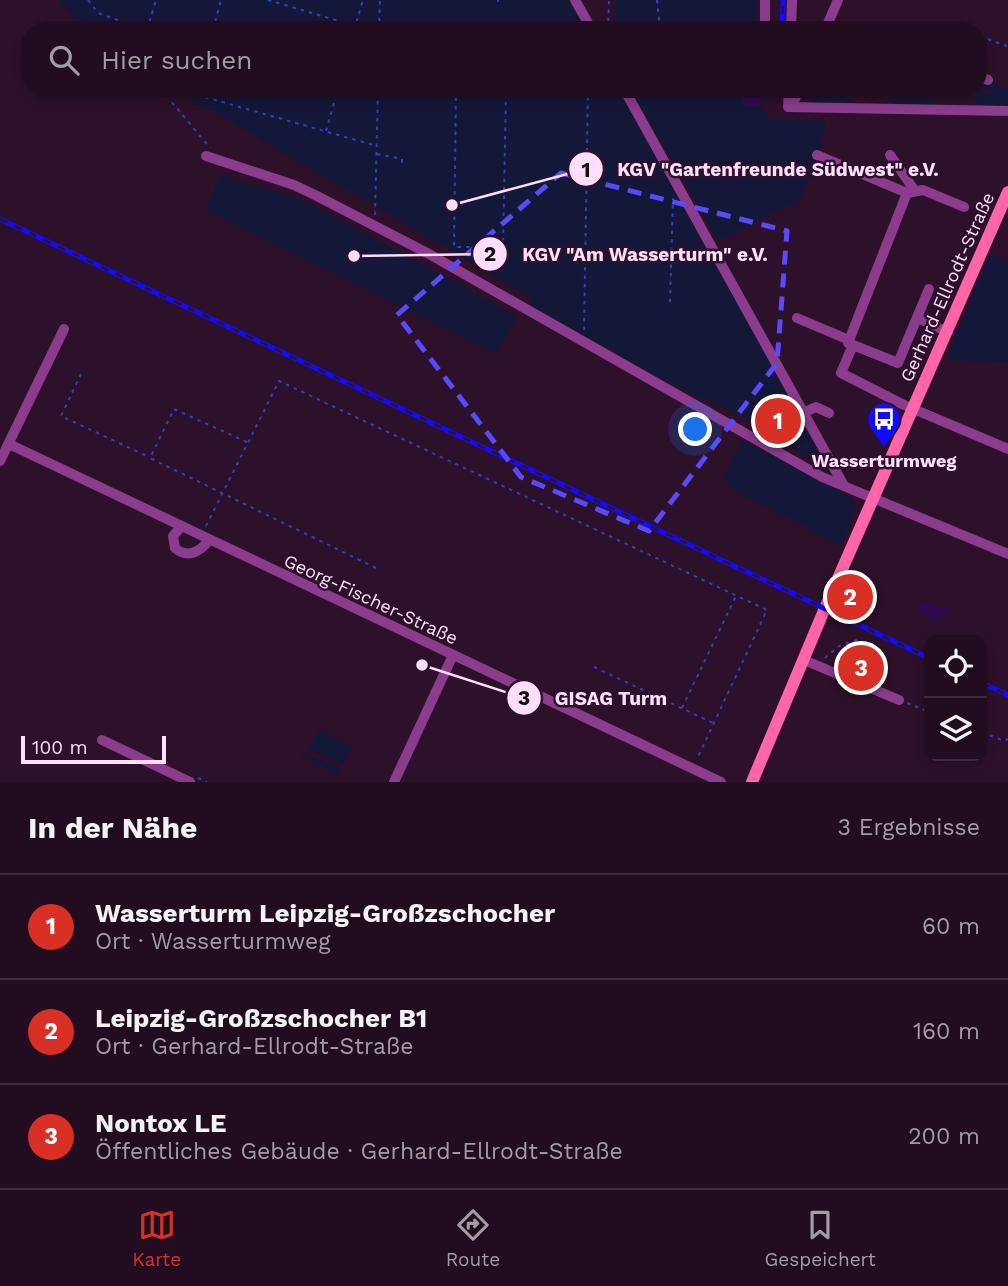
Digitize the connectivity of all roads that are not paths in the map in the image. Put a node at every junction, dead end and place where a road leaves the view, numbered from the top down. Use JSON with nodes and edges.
{"nodes":[{"id":1,"x":575,"y":0,"type":"edge"},
{"id":2,"x":765,"y":0,"type":"edge"},
{"id":3,"x":792,"y":0,"type":"edge"},
{"id":4,"x":838,"y":0,"type":"edge"},
{"id":5,"x":587,"y":21,"type":"edge"},
{"id":6,"x":765,"y":21,"type":"edge"},
{"id":7,"x":791,"y":21,"type":"edge"},
{"id":8,"x":829,"y":21,"type":"edge"},
{"id":9,"x":629,"y":98,"type":"edge"},
{"id":10,"x":788,"y":98,"type":"edge"},
{"id":11,"x":796,"y":98,"type":"edge"},
{"id":12,"x":792,"y":107,"type":"junction"},
{"id":13,"x":1008,"y":111,"type":"edge"},
{"id":14,"x":817,"y":155,"type":"dead end"},
{"id":15,"x":890,"y":155,"type":"dead end"},
{"id":16,"x":206,"y":156,"type":"dead end"},
{"id":17,"x":911,"y":192,"type":"junction"},
{"id":18,"x":1008,"y":192,"type":"edge"},
{"id":19,"x":964,"y":207,"type":"dead end"},
{"id":20,"x":929,"y":289,"type":"dead end"},
{"id":21,"x":797,"y":318,"type":"dead end"},
{"id":22,"x":917,"y":318,"type":"junction"},
{"id":23,"x":64,"y":329,"type":"dead end"},
{"id":24,"x":948,"y":332,"type":"junction"},
{"id":25,"x":851,"y":342,"type":"junction"},
{"id":26,"x":913,"y":409,"type":"junction"},
{"id":27,"x":805,"y":412,"type":"junction"},
{"id":28,"x":829,"y":413,"type":"dead end"},
{"id":29,"x":9,"y":444,"type":"junction"},
{"id":30,"x":1008,"y":449,"type":"edge"},
{"id":31,"x":0,"y":461,"type":"edge"},
{"id":32,"x":843,"y":484,"type":"junction"},
{"id":33,"x":875,"y":498,"type":"junction"},
{"id":34,"x":181,"y":527,"type":"junction"},
{"id":35,"x":205,"y":538,"type":"junction"},
{"id":36,"x":1008,"y":554,"type":"edge"},
{"id":37,"x":453,"y":656,"type":"junction"},
{"id":38,"x":810,"y":663,"type":"junction"},
{"id":39,"x":899,"y":700,"type":"road end"},
{"id":40,"x":103,"y":740,"type":"dead end"},
{"id":41,"x":190,"y":782,"type":"edge"},
{"id":42,"x":394,"y":782,"type":"edge"},
{"id":43,"x":721,"y":782,"type":"edge"},
{"id":44,"x":752,"y":782,"type":"edge"}],
"edges":[{"from":1,"to":5,"type":"street"},
{"from":2,"to":6,"type":"street"},
{"from":3,"to":7,"type":"street"},
{"from":4,"to":8,"type":"street"},
{"from":9,"to":27,"type":"street"},
{"from":10,"to":12,"type":"street"},
{"from":11,"to":12,"type":"street"},
{"from":12,"to":13,"type":"street"},
{"from":14,"to":17,"type":"street"},
{"from":15,"to":17,"type":"street"},
{"from":16,"to":32,"type":"street"},
{"from":17,"to":19,"type":"street"},
{"from":17,"to":25,"type":"street"},
{"from":18,"to":24,"type":"main road","name":"Gerhard-Ellrodt-Straße"},
{"from":20,"to":22,"type":"street"},
{"from":21,"to":25,"type":"street"},
{"from":22,"to":24,"type":"street"},
{"from":22,"to":25,"type":"street"},
{"from":23,"to":29,"type":"street"},
{"from":24,"to":26,"type":"main road","name":"Gerhard-Ellrodt-Straße"},
{"from":25,"to":26,"type":"street"},
{"from":26,"to":30,"type":"street"},
{"from":26,"to":33,"type":"main road","name":"Gerhard-Ellrodt-Straße"},
{"from":27,"to":28,"type":"street"},
{"from":27,"to":32,"type":"street"},
{"from":29,"to":31,"type":"street"},
{"from":29,"to":34,"type":"street","name":"Georg-Fischer-Straße"},
{"from":32,"to":33,"type":"street"},
{"from":33,"to":36,"type":"street"},
{"from":33,"to":38,"type":"main road","name":"Gerhard-Ellrodt-Straße"},
{"from":34,"to":35,"type":"street","name":"Georg-Fischer-Straße"},
{"from":34,"to":35,"type":"street"},
{"from":35,"to":37,"type":"street","name":"Georg-Fischer-Straße"},
{"from":37,"to":42,"type":"street"},
{"from":37,"to":43,"type":"street","name":"Georg-Fischer-Straße"},
{"from":38,"to":39,"type":"street"},
{"from":38,"to":44,"type":"main road","name":"Gerhard-Ellrodt-Straße"},
{"from":40,"to":41,"type":"street"}]}
